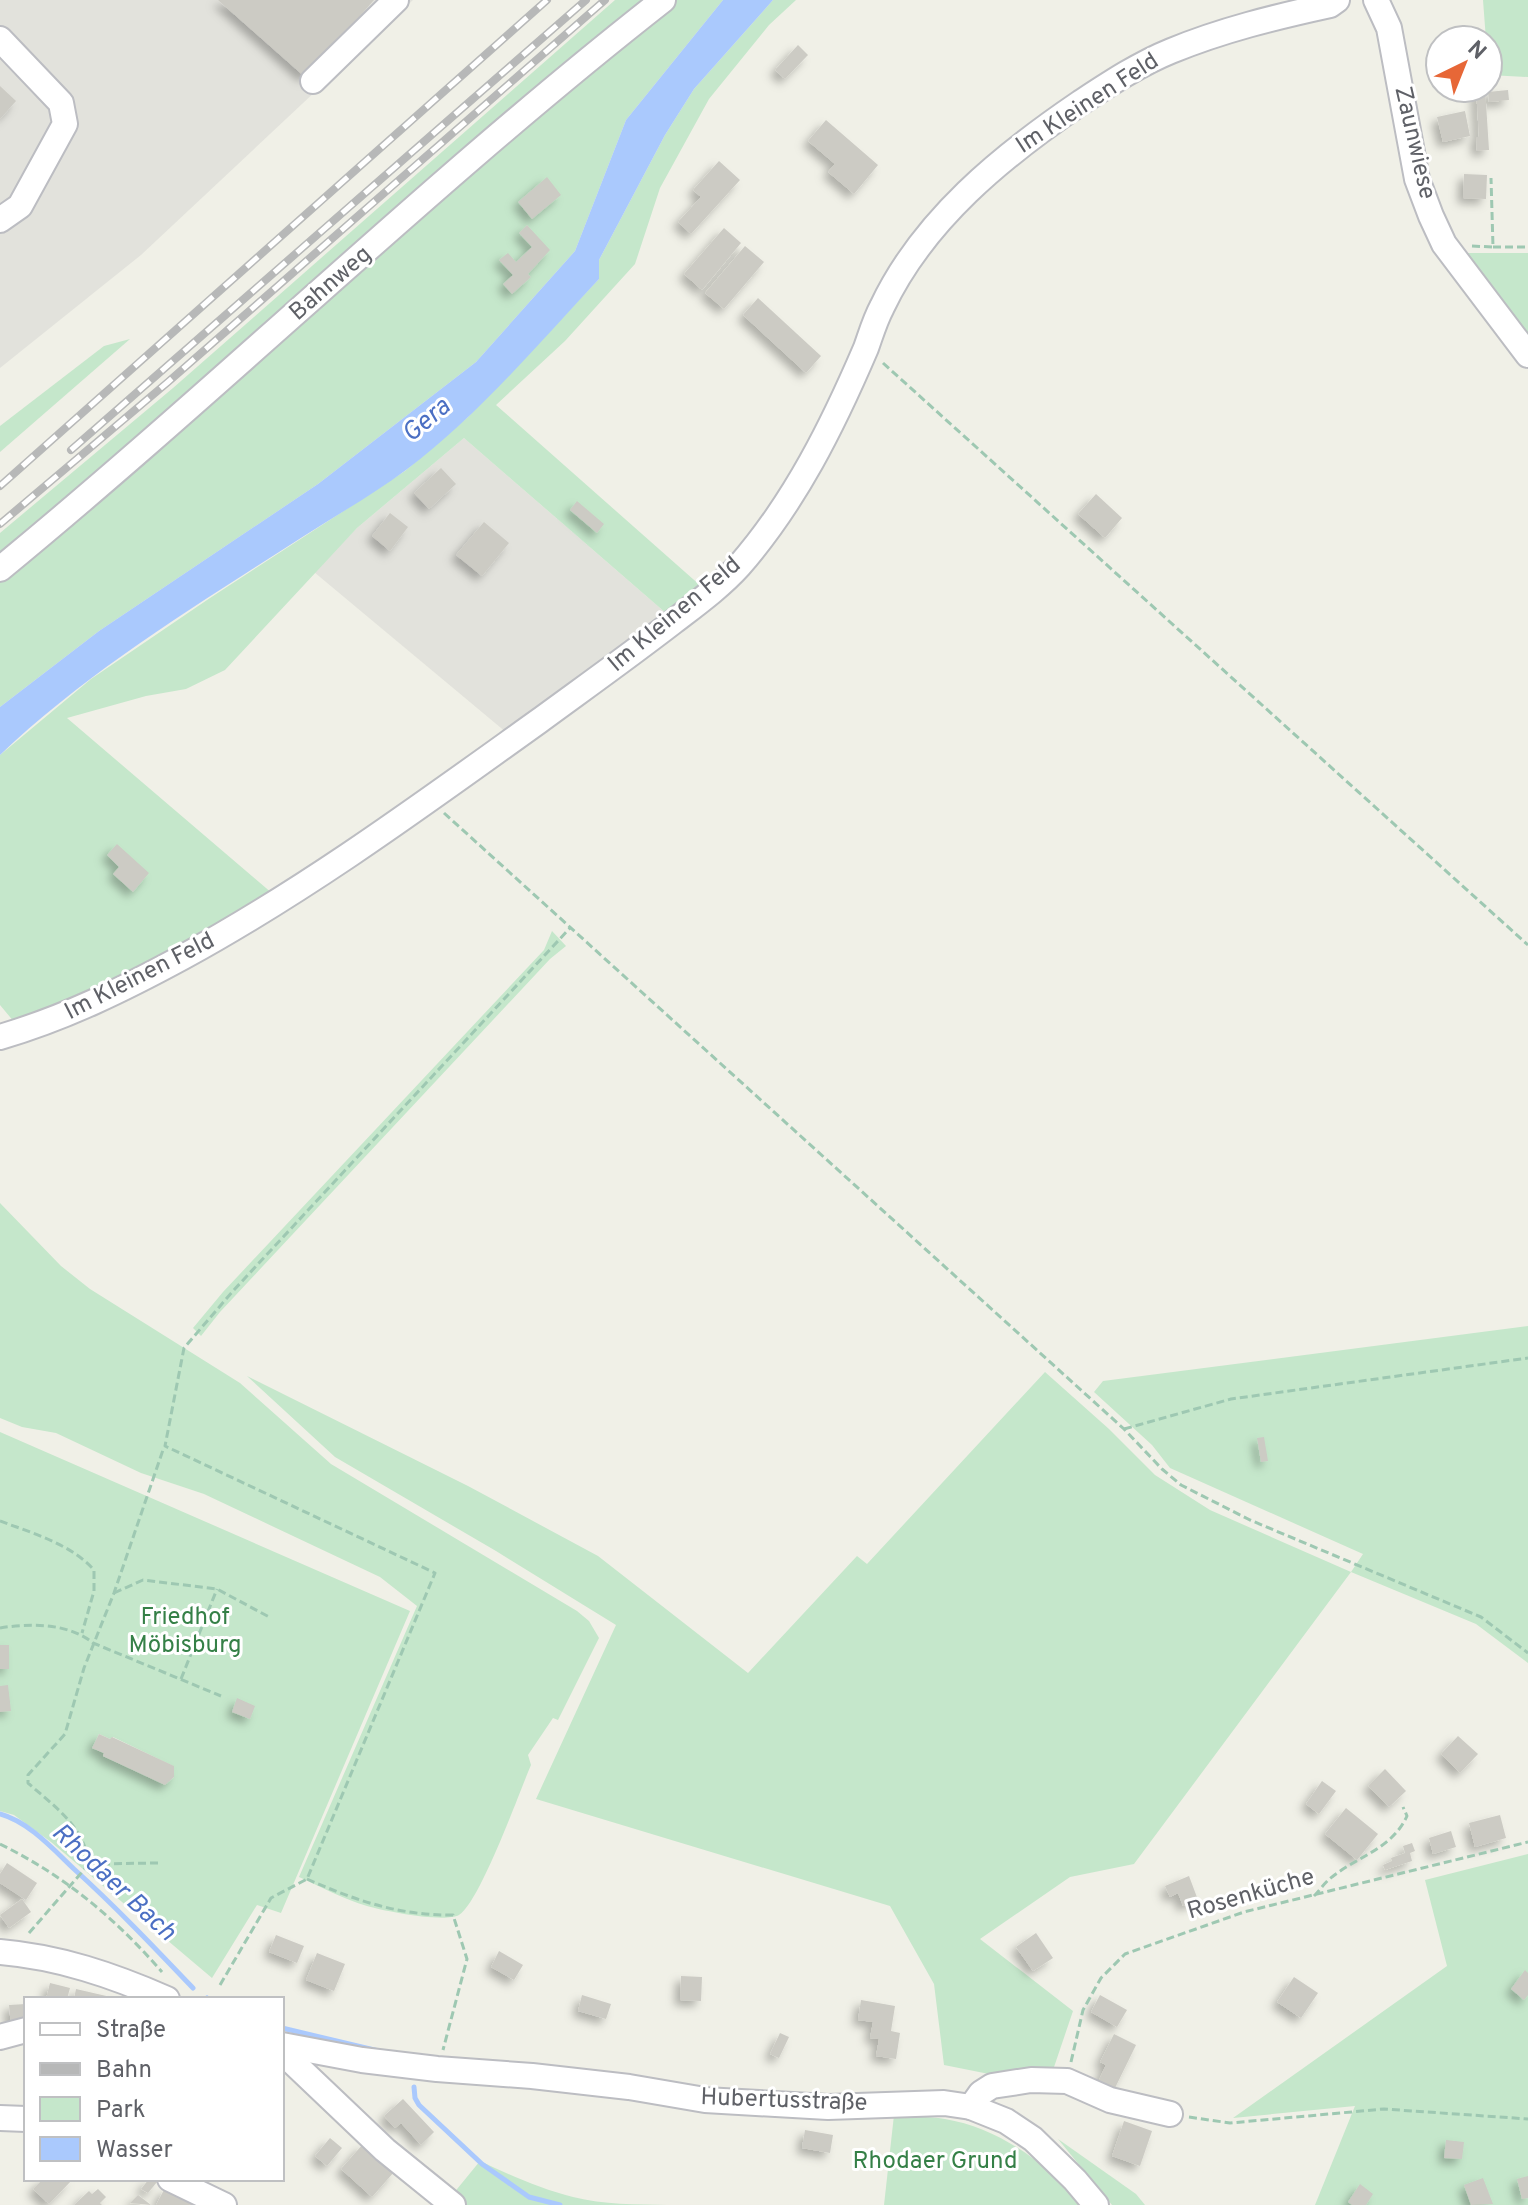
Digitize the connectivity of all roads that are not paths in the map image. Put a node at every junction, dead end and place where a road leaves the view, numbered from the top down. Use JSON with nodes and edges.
{"nodes":[{"id":1,"x":396,"y":0,"type":"edge"},
{"id":2,"x":663,"y":0,"type":"edge"},
{"id":3,"x":1337,"y":0,"type":"edge"},
{"id":4,"x":1376,"y":0,"type":"edge"},
{"id":5,"x":0,"y":39,"type":"edge"},
{"id":6,"x":313,"y":81,"type":"dead end"},
{"id":7,"x":0,"y":220,"type":"edge"},
{"id":8,"x":1528,"y":355,"type":"edge"},
{"id":9,"x":0,"y":569,"type":"edge"},
{"id":10,"x":0,"y":1037,"type":"edge"},
{"id":11,"x":9,"y":1953,"type":"edge"},
{"id":12,"x":167,"y":1989,"type":"edge"},
{"id":13,"x":24,"y":2031,"type":"edge"},
{"id":14,"x":0,"y":2037,"type":"edge"},
{"id":15,"x":284,"y":2045,"type":"edge"},
{"id":16,"x":284,"y":2054,"type":"edge"},
{"id":17,"x":971,"y":2107,"type":"junction"},
{"id":18,"x":1170,"y":2114,"type":"road end"},
{"id":19,"x":0,"y":2118,"type":"edge"},
{"id":20,"x":24,"y":2119,"type":"edge"},
{"id":21,"x":174,"y":2181,"type":"edge"},
{"id":22,"x":224,"y":2205,"type":"edge"},
{"id":23,"x":453,"y":2205,"type":"edge"},
{"id":24,"x":1096,"y":2205,"type":"edge"}],
"edges":[{"from":1,"to":6,"type":"street"},
{"from":2,"to":9,"type":"street","name":"Bahnweg"},
{"from":3,"to":10,"type":"street","name":"Im Kleinen Feld"},
{"from":4,"to":8,"type":"street","name":"Zaunwiese"},
{"from":5,"to":7,"type":"street"},
{"from":11,"to":12,"type":"street"},
{"from":13,"to":14,"type":"street"},
{"from":15,"to":17,"type":"street","name":"Hubertusstraße"},
{"from":16,"to":23,"type":"street"},
{"from":17,"to":18,"type":"street"},
{"from":17,"to":24,"type":"street","name":"Hubertusstraße"},
{"from":19,"to":20,"type":"street"},
{"from":21,"to":22,"type":"street"}]}
